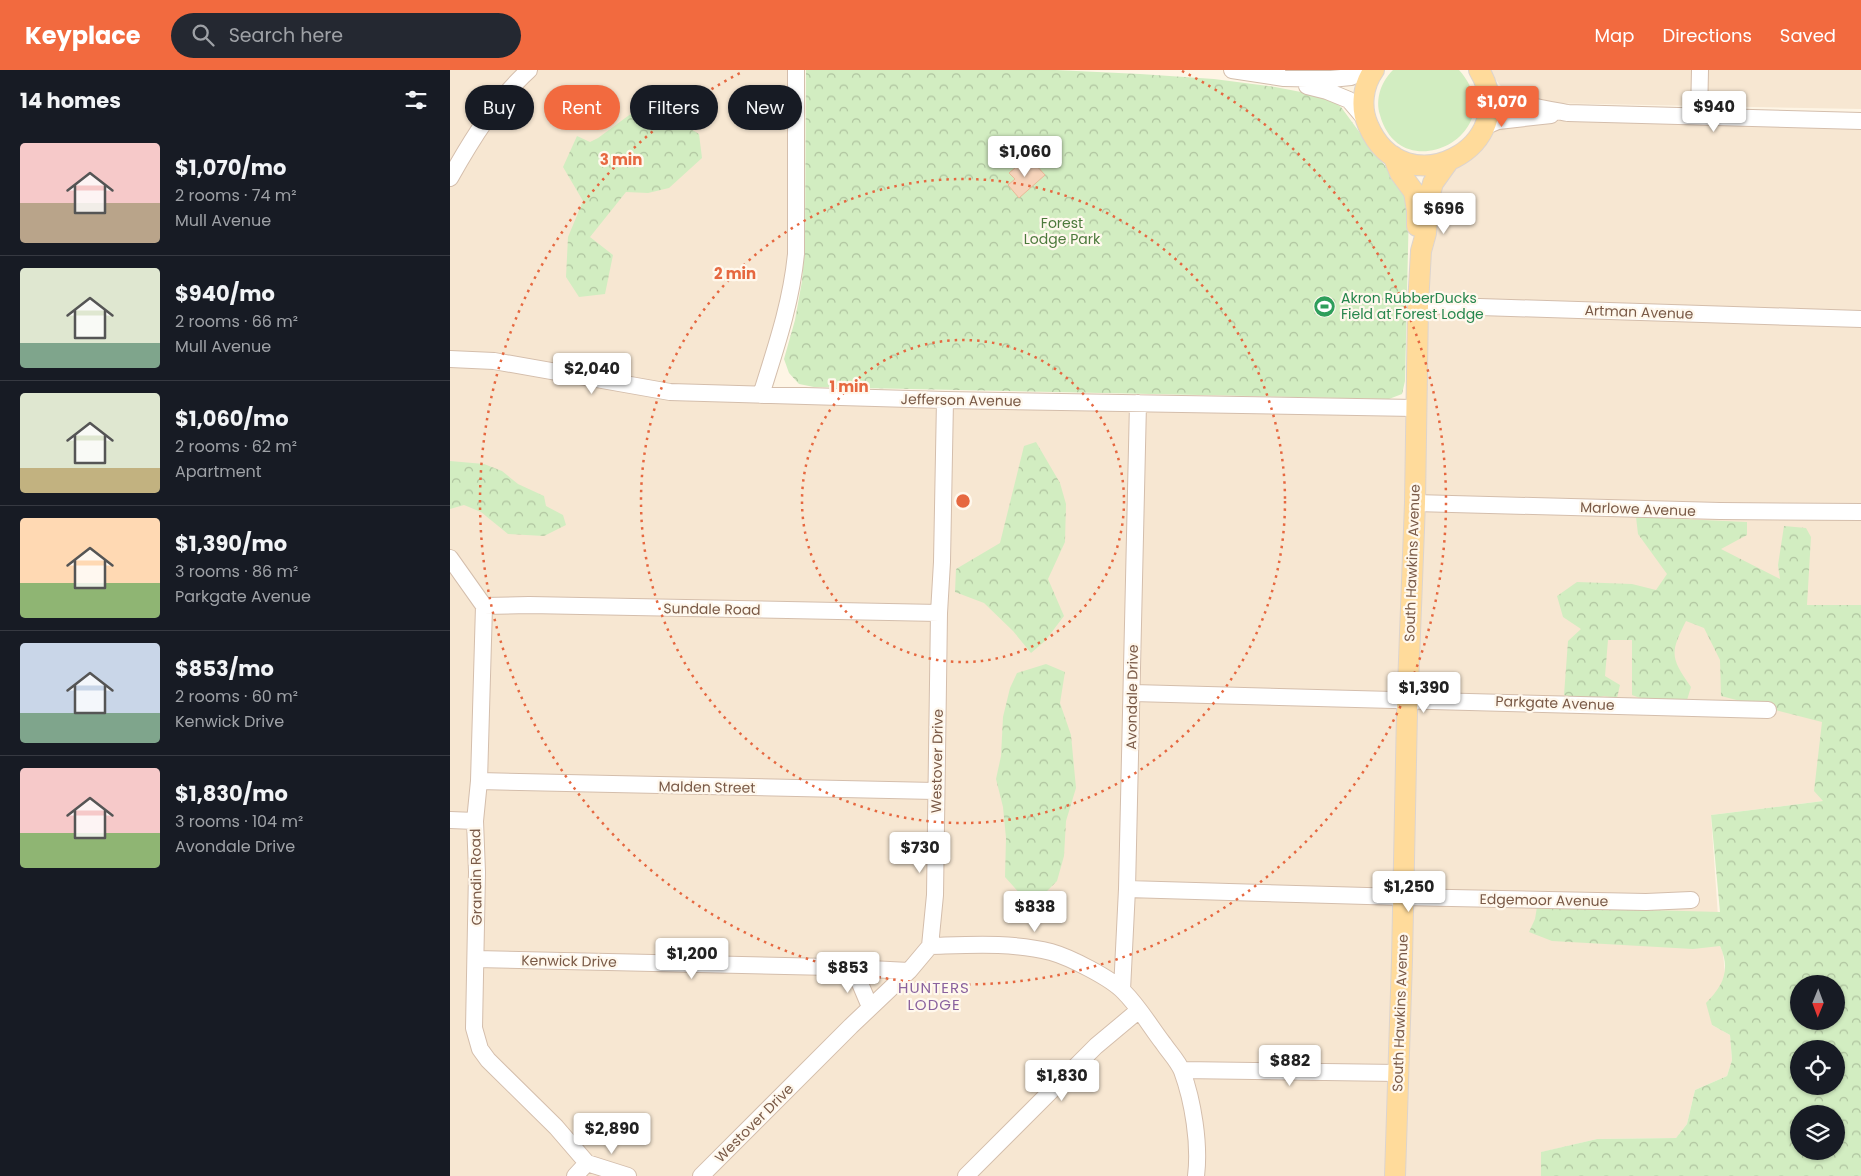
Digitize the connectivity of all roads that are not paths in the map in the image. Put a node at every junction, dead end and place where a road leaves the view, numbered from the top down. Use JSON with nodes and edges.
{"nodes":[{"id":1,"x":529,"y":70,"type":"edge"},
{"id":2,"x":796,"y":70,"type":"edge"},
{"id":3,"x":1232,"y":70,"type":"edge"},
{"id":4,"x":1364,"y":70,"type":"edge"},
{"id":5,"x":1374,"y":70,"type":"edge"},
{"id":6,"x":1479,"y":70,"type":"edge"},
{"id":7,"x":1700,"y":70,"type":"edge"},
{"id":8,"x":1284,"y":78,"type":"junction"},
{"id":9,"x":1488,"y":92,"type":"junction"},
{"id":10,"x":1568,"y":113,"type":"junction"},
{"id":11,"x":1699,"y":116,"type":"junction"},
{"id":12,"x":1366,"y":120,"type":"junction"},
{"id":13,"x":1861,"y":121,"type":"edge"},
{"id":14,"x":1484,"y":127,"type":"junction"},
{"id":15,"x":1393,"y":156,"type":"junction"},
{"id":16,"x":1448,"y":162,"type":"junction"},
{"id":17,"x":450,"y":178,"type":"edge"},
{"id":18,"x":1421,"y":251,"type":"junction"},
{"id":19,"x":1418,"y":305,"type":"junction"},
{"id":20,"x":1861,"y":319,"type":"edge"},
{"id":21,"x":450,"y":359,"type":"edge"},
{"id":22,"x":761,"y":395,"type":"junction"},
{"id":23,"x":945,"y":400,"type":"junction"},
{"id":24,"x":1138,"y":403,"type":"junction"},
{"id":25,"x":1415,"y":408,"type":"junction"},
{"id":26,"x":1415,"y":503,"type":"junction"},
{"id":27,"x":1861,"y":512,"type":"edge"},
{"id":28,"x":450,"y":558,"type":"edge"},
{"id":29,"x":484,"y":606,"type":"junction"},
{"id":30,"x":939,"y":613,"type":"junction"},
{"id":31,"x":1132,"y":693,"type":"junction"},
{"id":32,"x":1407,"y":700,"type":"junction"},
{"id":33,"x":1768,"y":710,"type":"dead end"},
{"id":34,"x":479,"y":782,"type":"junction"},
{"id":35,"x":935,"y":792,"type":"junction"},
{"id":36,"x":450,"y":820,"type":"edge"},
{"id":37,"x":475,"y":821,"type":"junction"},
{"id":38,"x":1127,"y":889,"type":"junction"},
{"id":39,"x":1402,"y":897,"type":"junction"},
{"id":40,"x":1691,"y":900,"type":"dead end"},
{"id":41,"x":930,"y":946,"type":"junction"},
{"id":42,"x":476,"y":959,"type":"junction"},
{"id":43,"x":842,"y":968,"type":"junction"},
{"id":44,"x":909,"y":971,"type":"junction"},
{"id":45,"x":1122,"y":990,"type":"junction"},
{"id":46,"x":870,"y":1007,"type":"junction"},
{"id":47,"x":1139,"y":1010,"type":"junction"},
{"id":48,"x":1182,"y":1070,"type":"junction"},
{"id":49,"x":1398,"y":1073,"type":"junction"},
{"id":50,"x":587,"y":1164,"type":"junction"},
{"id":51,"x":576,"y":1176,"type":"edge"},
{"id":52,"x":628,"y":1176,"type":"edge"},
{"id":53,"x":701,"y":1176,"type":"edge"},
{"id":54,"x":966,"y":1176,"type":"edge"},
{"id":55,"x":1196,"y":1176,"type":"edge"},
{"id":56,"x":1395,"y":1176,"type":"edge"}],
"edges":[{"from":1,"to":17,"type":"street"},
{"from":2,"to":22,"type":"street"},
{"from":3,"to":8,"type":"street"},
{"from":4,"to":8,"type":"street"},
{"from":5,"to":12,"type":"main road"},
{"from":6,"to":9,"type":"main road"},
{"from":7,"to":11,"type":"street"},
{"from":8,"to":12,"type":"street"},
{"from":9,"to":10,"type":"street"},
{"from":9,"to":14,"type":"main road"},
{"from":10,"to":11,"type":"street"},
{"from":10,"to":14,"type":"street"},
{"from":11,"to":13,"type":"street"},
{"from":12,"to":15,"type":"main road"},
{"from":14,"to":16,"type":"main road"},
{"from":15,"to":16,"type":"main road"},
{"from":15,"to":18,"type":"main road","name":"South Hawkins Avenue"},
{"from":16,"to":18,"type":"main road","name":"South Hawkins Avenue"},
{"from":18,"to":19,"type":"main road","name":"South Hawkins Avenue"},
{"from":19,"to":20,"type":"street","name":"Artman Avenue"},
{"from":19,"to":25,"type":"main road","name":"South Hawkins Avenue"},
{"from":21,"to":22,"type":"street","name":"Jefferson Avenue"},
{"from":22,"to":23,"type":"street","name":"Jefferson Avenue"},
{"from":23,"to":24,"type":"street","name":"Jefferson Avenue"},
{"from":23,"to":30,"type":"street","name":"Westover Drive"},
{"from":24,"to":25,"type":"street","name":"Jefferson Avenue"},
{"from":24,"to":31,"type":"street","name":"Avondale Drive"},
{"from":25,"to":26,"type":"main road","name":"South Hawkins Avenue"},
{"from":26,"to":27,"type":"street","name":"Marlowe Avenue"},
{"from":26,"to":32,"type":"main road","name":"South Hawkins Avenue"},
{"from":28,"to":29,"type":"street"},
{"from":29,"to":30,"type":"street","name":"Sundale Road"},
{"from":29,"to":34,"type":"street","name":"Grandin Road"},
{"from":30,"to":35,"type":"street","name":"Westover Drive"},
{"from":31,"to":32,"type":"street","name":"Parkgate Avenue"},
{"from":31,"to":38,"type":"street","name":"Avondale Drive"},
{"from":32,"to":33,"type":"street","name":"Parkgate Avenue"},
{"from":32,"to":39,"type":"main road","name":"South Hawkins Avenue"},
{"from":34,"to":35,"type":"street","name":"Malden Street"},
{"from":34,"to":37,"type":"street","name":"Grandin Road"},
{"from":35,"to":41,"type":"street","name":"Westover Drive"},
{"from":36,"to":37,"type":"street"},
{"from":37,"to":42,"type":"street","name":"Grandin Road"},
{"from":38,"to":39,"type":"street","name":"Edgemoor Avenue"},
{"from":38,"to":45,"type":"street","name":"Avondale Drive"},
{"from":39,"to":40,"type":"street","name":"Edgemoor Avenue"},
{"from":39,"to":49,"type":"main road","name":"South Hawkins Avenue"},
{"from":41,"to":44,"type":"street","name":"Westover Drive"},
{"from":41,"to":45,"type":"street"},
{"from":42,"to":43,"type":"street","name":"Kenwick Drive"},
{"from":42,"to":50,"type":"street","name":"Grandin Road"},
{"from":43,"to":44,"type":"street","name":"Kenwick Drive"},
{"from":43,"to":46,"type":"street"},
{"from":44,"to":46,"type":"street","name":"Westover Drive"},
{"from":45,"to":47,"type":"street"},
{"from":46,"to":53,"type":"street","name":"Westover Drive"},
{"from":47,"to":48,"type":"street"},
{"from":47,"to":54,"type":"street"},
{"from":48,"to":49,"type":"street"},
{"from":48,"to":55,"type":"street"},
{"from":49,"to":56,"type":"main road","name":"South Hawkins Avenue"},
{"from":50,"to":51,"type":"street"},
{"from":50,"to":52,"type":"street"}]}
